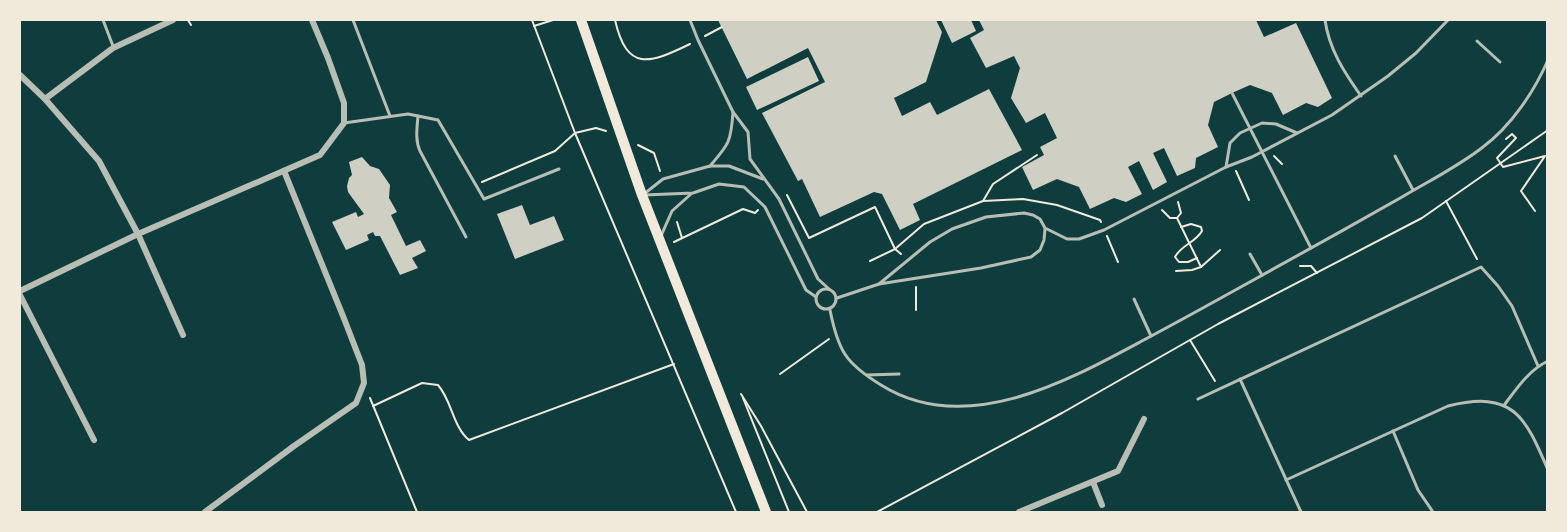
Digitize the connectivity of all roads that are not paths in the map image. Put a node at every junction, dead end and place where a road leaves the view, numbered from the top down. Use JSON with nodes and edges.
{"nodes":[{"id":1,"x":103,"y":20,"type":"edge"},
{"id":2,"x":173,"y":20,"type":"edge"},
{"id":3,"x":312,"y":20,"type":"edge"},
{"id":4,"x":353,"y":20,"type":"edge"},
{"id":5,"x":581,"y":20,"type":"edge"},
{"id":6,"x":690,"y":20,"type":"edge"},
{"id":7,"x":1325,"y":20,"type":"edge"},
{"id":8,"x":1448,"y":20,"type":"edge"},
{"id":9,"x":1477,"y":41,"type":"dead end"},
{"id":10,"x":113,"y":48,"type":"junction"},
{"id":11,"x":1548,"y":60,"type":"edge"},
{"id":12,"x":1500,"y":62,"type":"dead end"},
{"id":13,"x":20,"y":75,"type":"edge"},
{"id":14,"x":1232,"y":93,"type":"dead end"},
{"id":15,"x":1361,"y":96,"type":"junction"},
{"id":16,"x":45,"y":99,"type":"junction"},
{"id":17,"x":733,"y":112,"type":"junction"},
{"id":18,"x":390,"y":116,"type":"junction"},
{"id":19,"x":418,"y":116,"type":"junction"},
{"id":20,"x":344,"y":123,"type":"junction"},
{"id":21,"x":1297,"y":133,"type":"junction"},
{"id":22,"x":1395,"y":156,"type":"dead end"},
{"id":23,"x":710,"y":166,"type":"junction"},
{"id":24,"x":1226,"y":167,"type":"junction"},
{"id":25,"x":559,"y":169,"type":"dead end"},
{"id":26,"x":284,"y":171,"type":"junction"},
{"id":27,"x":765,"y":180,"type":"junction"},
{"id":28,"x":1413,"y":190,"type":"junction"},
{"id":29,"x":693,"y":193,"type":"junction"},
{"id":30,"x":642,"y":195,"type":"junction"},
{"id":31,"x":1045,"y":228,"type":"junction"},
{"id":32,"x":138,"y":234,"type":"junction"},
{"id":33,"x":466,"y":237,"type":"dead end"},
{"id":34,"x":662,"y":243,"type":"junction"},
{"id":35,"x":1311,"y":248,"type":"junction"},
{"id":36,"x":1250,"y":254,"type":"dead end"},
{"id":37,"x":1262,"y":275,"type":"junction"},
{"id":38,"x":879,"y":284,"type":"junction"},
{"id":39,"x":829,"y":289,"type":"junction"},
{"id":40,"x":20,"y":293,"type":"edge"},
{"id":41,"x":816,"y":297,"type":"junction"},
{"id":42,"x":837,"y":298,"type":"junction"},
{"id":43,"x":1134,"y":300,"type":"dead end"},
{"id":44,"x":830,"y":309,"type":"junction"},
{"id":45,"x":183,"y":335,"type":"dead end"},
{"id":46,"x":1151,"y":336,"type":"junction"},
{"id":47,"x":1548,"y":361,"type":"edge"},
{"id":48,"x":1539,"y":366,"type":"junction"},
{"id":49,"x":899,"y":374,"type":"dead end"},
{"id":50,"x":866,"y":375,"type":"junction"},
{"id":51,"x":1239,"y":379,"type":"junction"},
{"id":52,"x":1198,"y":399,"type":"dead end"},
{"id":53,"x":1505,"y":405,"type":"junction"},
{"id":54,"x":1144,"y":419,"type":"dead end"},
{"id":55,"x":1393,"y":431,"type":"junction"},
{"id":56,"x":94,"y":440,"type":"dead end"},
{"id":57,"x":1548,"y":470,"type":"edge"},
{"id":58,"x":1286,"y":480,"type":"junction"},
{"id":59,"x":1093,"y":482,"type":"junction"},
{"id":60,"x":1102,"y":505,"type":"dead end"},
{"id":61,"x":205,"y":513,"type":"edge"},
{"id":62,"x":766,"y":513,"type":"edge"},
{"id":63,"x":1019,"y":513,"type":"edge"},
{"id":64,"x":1301,"y":513,"type":"edge"},
{"id":65,"x":1433,"y":513,"type":"edge"}],
"edges":[{"from":1,"to":10,"type":"lane"},
{"from":2,"to":10,"type":"street"},
{"from":3,"to":20,"type":"street"},
{"from":4,"to":18,"type":"lane"},
{"from":5,"to":30,"type":"main road"},
{"from":6,"to":17,"type":"lane"},
{"from":7,"to":15,"type":"lane"},
{"from":8,"to":15,"type":"lane"},
{"from":9,"to":12,"type":"lane"},
{"from":10,"to":16,"type":"street"},
{"from":11,"to":28,"type":"lane"},
{"from":13,"to":16,"type":"street"},
{"from":14,"to":35,"type":"lane"},
{"from":15,"to":21,"type":"lane"},
{"from":16,"to":32,"type":"street"},
{"from":17,"to":23,"type":"lane"},
{"from":17,"to":27,"type":"lane"},
{"from":18,"to":19,"type":"lane"},
{"from":18,"to":20,"type":"lane"},
{"from":19,"to":25,"type":"lane"},
{"from":19,"to":33,"type":"lane"},
{"from":20,"to":26,"type":"street"},
{"from":21,"to":24,"type":"lane"},
{"from":21,"to":24,"type":"lane"},
{"from":22,"to":28,"type":"lane"},
{"from":23,"to":27,"type":"lane"},
{"from":23,"to":30,"type":"lane"},
{"from":24,"to":31,"type":"lane"},
{"from":26,"to":32,"type":"street"},
{"from":26,"to":61,"type":"street"},
{"from":27,"to":39,"type":"lane"},
{"from":28,"to":35,"type":"lane"},
{"from":29,"to":30,"type":"lane"},
{"from":29,"to":34,"type":"lane"},
{"from":29,"to":41,"type":"lane"},
{"from":30,"to":34,"type":"main road"},
{"from":31,"to":38,"type":"lane"},
{"from":31,"to":38,"type":"lane"},
{"from":32,"to":40,"type":"street"},
{"from":32,"to":45,"type":"street"},
{"from":34,"to":62,"type":"main road"},
{"from":35,"to":37,"type":"lane"},
{"from":36,"to":37,"type":"lane"},
{"from":37,"to":46,"type":"lane"},
{"from":38,"to":42,"type":"lane"},
{"from":39,"to":41,"type":"lane"},
{"from":39,"to":42,"type":"lane"},
{"from":40,"to":56,"type":"street"},
{"from":41,"to":44,"type":"lane"},
{"from":42,"to":44,"type":"lane"},
{"from":43,"to":46,"type":"lane"},
{"from":44,"to":50,"type":"lane"},
{"from":46,"to":50,"type":"lane"},
{"from":47,"to":48,"type":"lane"},
{"from":48,"to":51,"type":"lane"},
{"from":48,"to":53,"type":"lane"},
{"from":49,"to":50,"type":"lane"},
{"from":51,"to":52,"type":"lane"},
{"from":51,"to":58,"type":"lane"},
{"from":53,"to":55,"type":"lane"},
{"from":53,"to":57,"type":"lane"},
{"from":54,"to":59,"type":"street"},
{"from":55,"to":58,"type":"lane"},
{"from":55,"to":65,"type":"lane"},
{"from":58,"to":64,"type":"lane"},
{"from":59,"to":60,"type":"street"},
{"from":59,"to":63,"type":"street"}]}
